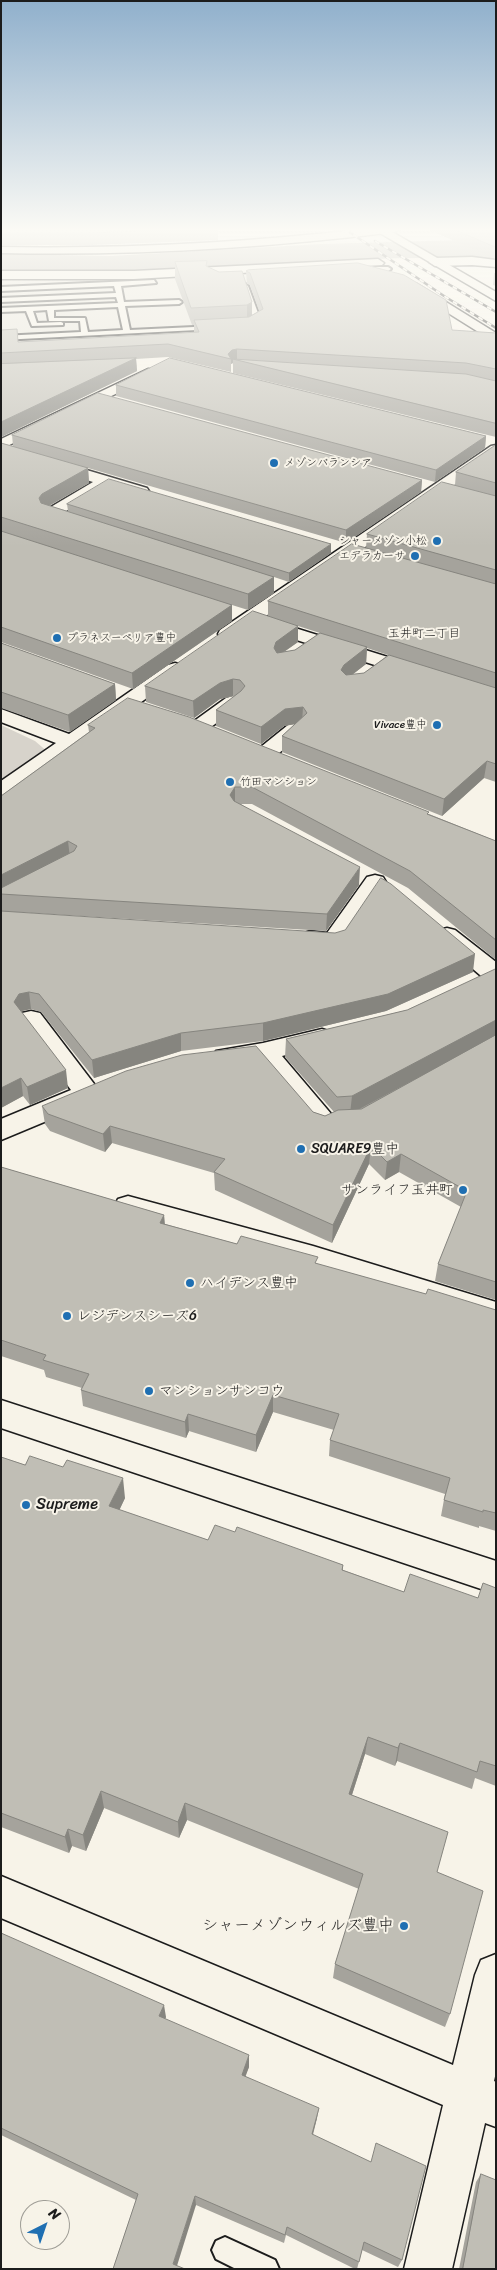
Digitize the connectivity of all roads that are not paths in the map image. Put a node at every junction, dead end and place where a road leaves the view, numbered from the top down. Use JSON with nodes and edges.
{"nodes":[{"id":1,"x":66,"y":335,"type":"edge"},
{"id":2,"x":12,"y":337,"type":"joint"},
{"id":3,"x":1,"y":338,"type":"edge"},
{"id":4,"x":130,"y":365,"type":"edge"},
{"id":5,"x":100,"y":398,"type":"junction"},
{"id":6,"x":119,"y":403,"type":"edge"},
{"id":7,"x":1,"y":445,"type":"edge"},
{"id":8,"x":493,"y":445,"type":"edge"},
{"id":9,"x":1,"y":450,"type":"edge"},
{"id":10,"x":20,"y":455,"type":"edge"},
{"id":11,"x":40,"y":461,"type":"edge"},
{"id":12,"x":107,"y":480,"type":"junction"},
{"id":13,"x":417,"y":483,"type":"edge"},
{"id":14,"x":436,"y":488,"type":"junction"},
{"id":15,"x":453,"y":493,"type":"edge"},
{"id":16,"x":153,"y":494,"type":"edge"},
{"id":17,"x":96,"y":528,"type":"edge"},
{"id":18,"x":328,"y":545,"type":"edge"},
{"id":19,"x":347,"y":551,"type":"junction"},
{"id":20,"x":366,"y":556,"type":"edge"},
{"id":21,"x":272,"y":584,"type":"edge"},
{"id":22,"x":290,"y":590,"type":"junction"},
{"id":23,"x":230,"y":612,"type":"edge"},
{"id":24,"x":249,"y":619,"type":"junction"},
{"id":25,"x":316,"y":640,"type":"junction"},
{"id":26,"x":208,"y":647,"type":"edge"},
{"id":27,"x":300,"y":652,"type":"edge"},
{"id":28,"x":192,"y":658,"type":"edge"},
{"id":29,"x":384,"y":662,"type":"junction"},
{"id":30,"x":368,"y":674,"type":"edge"},
{"id":31,"x":433,"y":678,"type":"edge"},
{"id":32,"x":125,"y":698,"type":"junction"},
{"id":33,"x":233,"y":702,"type":"edge"},
{"id":34,"x":152,"y":712,"type":"edge"},
{"id":35,"x":1,"y":715,"type":"edge"},
{"id":36,"x":295,"y":730,"type":"edge"},
{"id":37,"x":222,"y":737,"type":"edge"},
{"id":38,"x":71,"y":742,"type":"junction"},
{"id":39,"x":264,"y":754,"type":"edge"},
{"id":40,"x":1,"y":792,"type":"edge"},
{"id":41,"x":374,"y":881,"type":"dead end"},
{"id":42,"x":428,"y":919,"type":"edge"},
{"id":43,"x":286,"y":938,"type":"edge"},
{"id":44,"x":495,"y":974,"type":"edge"},
{"id":45,"x":467,"y":986,"type":"edge"},
{"id":46,"x":30,"y":1019,"type":"edge"},
{"id":47,"x":348,"y":1031,"type":"edge"},
{"id":48,"x":263,"y":1052,"type":"junction"},
{"id":49,"x":200,"y":1060,"type":"edge"},
{"id":50,"x":331,"y":1122,"type":"edge"},
{"id":51,"x":1,"y":1130,"type":"edge"},
{"id":52,"x":105,"y":1200,"type":"edge"},
{"id":53,"x":496,"y":1314,"type":"edge"},
{"id":54,"x":1,"y":1414,"type":"edge"},
{"id":55,"x":496,"y":1578,"type":"edge"},
{"id":56,"x":1,"y":1897,"type":"edge"},
{"id":57,"x":496,"y":1975,"type":"edge"},
{"id":58,"x":482,"y":2099,"type":"edge"},
{"id":59,"x":226,"y":2250,"type":"dead end"},
{"id":60,"x":266,"y":2269,"type":"edge"},
{"id":61,"x":428,"y":2269,"type":"edge"}],
"edges":[{"from":1,"to":2,"type":"lane"},
{"from":2,"to":3,"type":"lane"},
{"from":4,"to":5,"type":"main road"},
{"from":5,"to":6,"type":"main road"},
{"from":5,"to":7,"type":"main road"},
{"from":8,"to":14,"type":"main road"},
{"from":9,"to":10,"type":"main road"},
{"from":11,"to":12,"type":"main road"},
{"from":12,"to":16,"type":"main road"},
{"from":12,"to":17,"type":"main road"},
{"from":13,"to":14,"type":"main road"},
{"from":14,"to":15,"type":"main road"},
{"from":14,"to":19,"type":"main road"},
{"from":18,"to":19,"type":"main road"},
{"from":19,"to":20,"type":"main road"},
{"from":19,"to":22,"type":"main road"},
{"from":21,"to":22,"type":"main road"},
{"from":22,"to":24,"type":"main road"},
{"from":23,"to":24,"type":"main road"},
{"from":24,"to":25,"type":"main road"},
{"from":24,"to":26,"type":"main road"},
{"from":25,"to":27,"type":"main road"},
{"from":25,"to":29,"type":"main road"},
{"from":28,"to":32,"type":"main road"},
{"from":29,"to":30,"type":"main road"},
{"from":29,"to":31,"type":"main road"},
{"from":32,"to":34,"type":"main road"},
{"from":32,"to":38,"type":"main road"},
{"from":33,"to":37,"type":"main road"},
{"from":35,"to":38,"type":"main road"},
{"from":36,"to":39,"type":"main road"},
{"from":38,"to":40,"type":"main road"},
{"from":41,"to":43,"type":"main road"},
{"from":42,"to":44,"type":"main road"},
{"from":44,"to":45,"type":"main road"},
{"from":46,"to":51,"type":"main road"},
{"from":47,"to":48,"type":"main road"},
{"from":48,"to":49,"type":"main road"},
{"from":48,"to":50,"type":"main road"},
{"from":52,"to":53,"type":"main road"},
{"from":54,"to":55,"type":"main road"},
{"from":56,"to":58,"type":"main road"},
{"from":57,"to":58,"type":"main road"},
{"from":58,"to":61,"type":"main road"},
{"from":59,"to":60,"type":"lane"}]}
